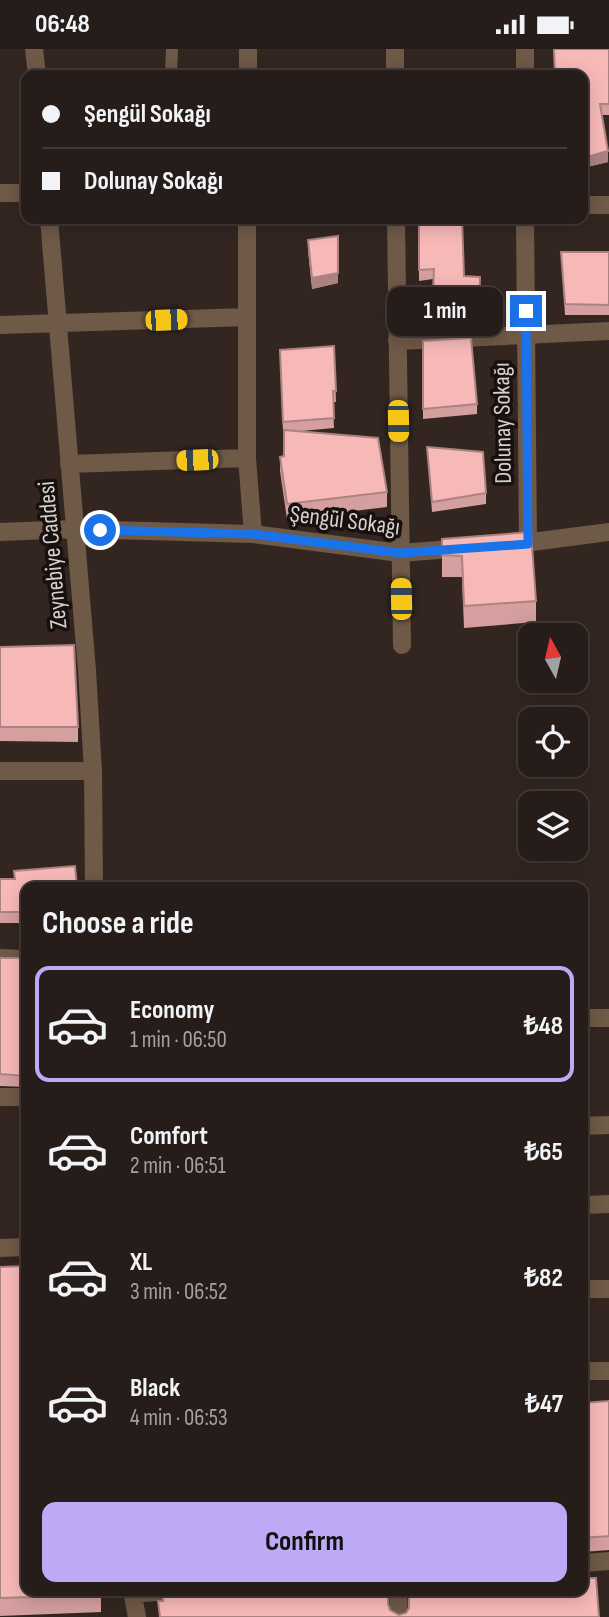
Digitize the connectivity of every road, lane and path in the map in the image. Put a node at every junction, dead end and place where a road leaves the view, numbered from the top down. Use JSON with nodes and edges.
{"nodes":[{"id":1,"x":34,"y":49,"type":"edge"},
{"id":2,"x":172,"y":49,"type":"edge"},
{"id":3,"x":248,"y":49,"type":"edge"},
{"id":4,"x":395,"y":49,"type":"edge"},
{"id":5,"x":525,"y":49,"type":"edge"},
{"id":6,"x":36,"y":70,"type":"edge"},
{"id":7,"x":172,"y":70,"type":"edge"},
{"id":8,"x":248,"y":70,"type":"edge"},
{"id":9,"x":396,"y":70,"type":"edge"},
{"id":10,"x":525,"y":70,"type":"edge"},
{"id":11,"x":0,"y":193,"type":"edge"},
{"id":12,"x":21,"y":193,"type":"edge"},
{"id":13,"x":588,"y":205,"type":"edge"},
{"id":14,"x":609,"y":205,"type":"edge"},
{"id":15,"x":48,"y":224,"type":"edge"},
{"id":16,"x":247,"y":224,"type":"edge"},
{"id":17,"x":396,"y":224,"type":"edge"},
{"id":18,"x":525,"y":224,"type":"edge"},
{"id":19,"x":247,"y":317,"type":"junction"},
{"id":20,"x":57,"y":323,"type":"junction"},
{"id":21,"x":0,"y":325,"type":"edge"},
{"id":22,"x":609,"y":331,"type":"edge"},
{"id":23,"x":526,"y":335,"type":"junction"},
{"id":24,"x":397,"y":341,"type":"junction"},
{"id":25,"x":247,"y":458,"type":"junction"},
{"id":26,"x":69,"y":464,"type":"junction"},
{"id":27,"x":75,"y":529,"type":"junction"},
{"id":28,"x":0,"y":532,"type":"edge"},
{"id":29,"x":609,"y":532,"type":"edge"},
{"id":30,"x":253,"y":534,"type":"junction"},
{"id":31,"x":528,"y":544,"type":"junction"},
{"id":32,"x":400,"y":553,"type":"junction"},
{"id":33,"x":402,"y":645,"type":"dead end"},
{"id":34,"x":0,"y":771,"type":"edge"},
{"id":35,"x":93,"y":771,"type":"junction"},
{"id":36,"x":94,"y":882,"type":"edge"},
{"id":37,"x":0,"y":958,"type":"edge"},
{"id":38,"x":21,"y":959,"type":"edge"},
{"id":39,"x":588,"y":1018,"type":"edge"},
{"id":40,"x":609,"y":1018,"type":"edge"},
{"id":41,"x":0,"y":1097,"type":"edge"},
{"id":42,"x":21,"y":1097,"type":"edge"},
{"id":43,"x":609,"y":1125,"type":"edge"},
{"id":44,"x":588,"y":1126,"type":"edge"},
{"id":45,"x":609,"y":1204,"type":"edge"},
{"id":46,"x":588,"y":1205,"type":"edge"},
{"id":47,"x":21,"y":1247,"type":"edge"},
{"id":48,"x":0,"y":1248,"type":"edge"},
{"id":49,"x":588,"y":1289,"type":"edge"},
{"id":50,"x":609,"y":1289,"type":"edge"},
{"id":51,"x":588,"y":1371,"type":"edge"},
{"id":52,"x":609,"y":1371,"type":"edge"},
{"id":53,"x":609,"y":1561,"type":"edge"},
{"id":54,"x":588,"y":1563,"type":"edge"},
{"id":55,"x":133,"y":1596,"type":"edge"},
{"id":56,"x":398,"y":1596,"type":"edge"},
{"id":57,"x":138,"y":1617,"type":"edge"},
{"id":58,"x":399,"y":1617,"type":"edge"}],
"edges":[{"from":1,"to":6,"type":"street"},
{"from":2,"to":7,"type":"lane"},
{"from":3,"to":8,"type":"street"},
{"from":4,"to":9,"type":"street"},
{"from":5,"to":10,"type":"street"},
{"from":11,"to":12,"type":"street"},
{"from":13,"to":14,"type":"street"},
{"from":15,"to":20,"type":"street","name":"Zeynebiye Caddesi"},
{"from":16,"to":19,"type":"street"},
{"from":17,"to":24,"type":"street"},
{"from":18,"to":23,"type":"street","name":"Dolunay Sokağı"},
{"from":19,"to":20,"type":"street"},
{"from":19,"to":25,"type":"street"},
{"from":20,"to":21,"type":"street"},
{"from":20,"to":26,"type":"street","name":"Zeynebiye Caddesi"},
{"from":22,"to":23,"type":"street"},
{"from":23,"to":24,"type":"street"},
{"from":23,"to":31,"type":"street","name":"Dolunay Sokağı"},
{"from":24,"to":32,"type":"street"},
{"from":25,"to":26,"type":"street"},
{"from":25,"to":30,"type":"street"},
{"from":26,"to":27,"type":"street","name":"Zeynebiye Caddesi"},
{"from":27,"to":28,"type":"street","name":"Şengül Sokağı"},
{"from":27,"to":30,"type":"street","name":"Şengül Sokağı"},
{"from":27,"to":35,"type":"street","name":"Zeynebiye Caddesi"},
{"from":29,"to":31,"type":"street","name":"Şengül Sokağı"},
{"from":30,"to":32,"type":"street","name":"Şengül Sokağı"},
{"from":31,"to":32,"type":"street","name":"Şengül Sokağı"},
{"from":32,"to":33,"type":"street"},
{"from":34,"to":35,"type":"street"},
{"from":35,"to":36,"type":"street","name":"Zeynebiye Caddesi"},
{"from":37,"to":38,"type":"street"},
{"from":39,"to":40,"type":"street"},
{"from":41,"to":42,"type":"street"},
{"from":43,"to":44,"type":"street"},
{"from":45,"to":46,"type":"street"},
{"from":47,"to":48,"type":"street"},
{"from":49,"to":50,"type":"street"},
{"from":51,"to":52,"type":"street"},
{"from":53,"to":54,"type":"street"},
{"from":55,"to":57,"type":"street"},
{"from":56,"to":58,"type":"street"}]}
